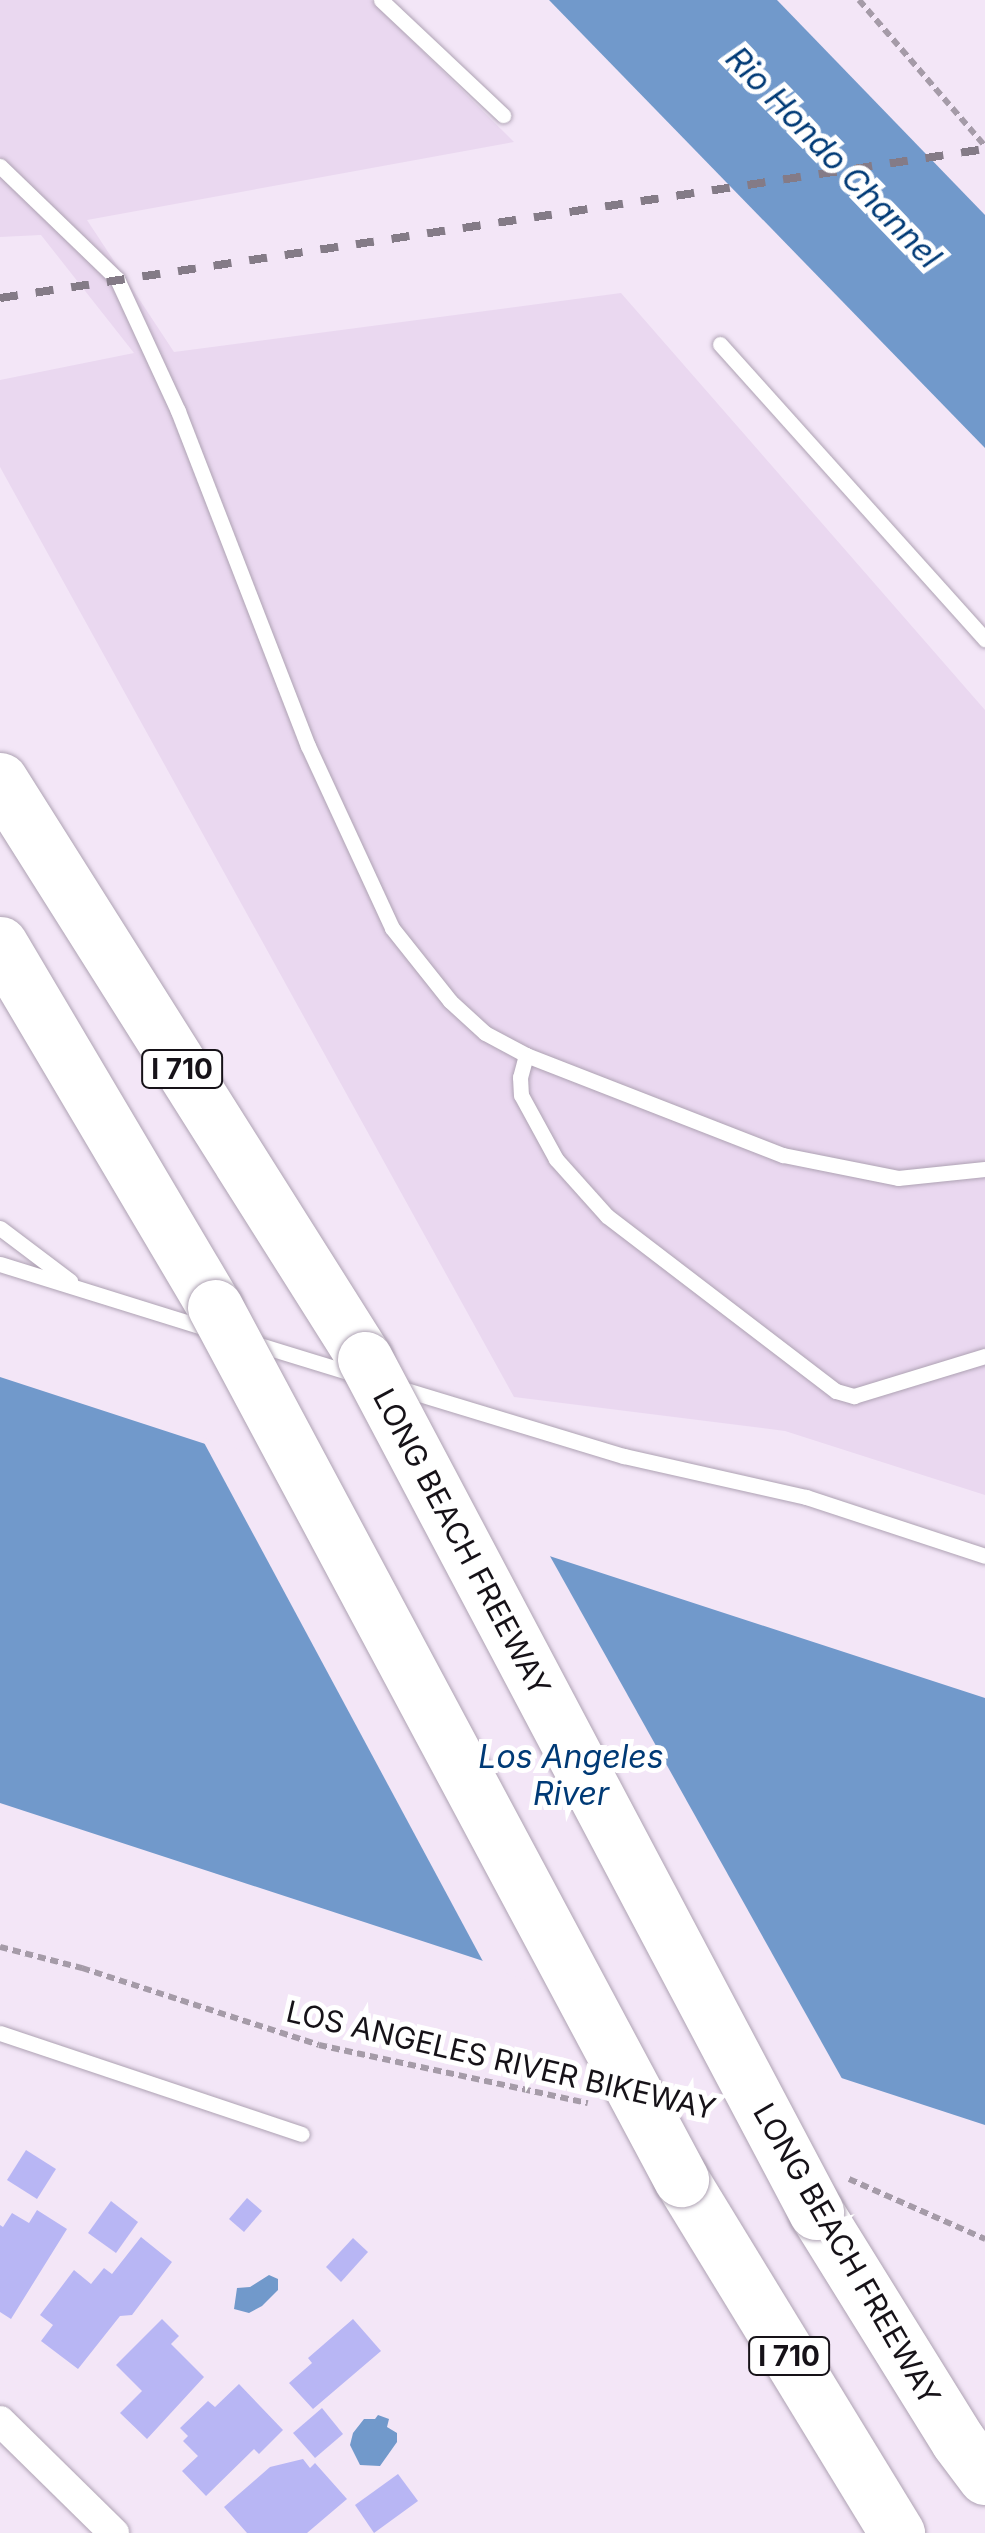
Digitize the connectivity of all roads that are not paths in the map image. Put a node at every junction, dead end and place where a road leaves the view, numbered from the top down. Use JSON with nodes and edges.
{"nodes":[{"id":1,"x":381,"y":0,"type":"edge"},
{"id":2,"x":502,"y":115,"type":"dead end"},
{"id":3,"x":0,"y":166,"type":"edge"},
{"id":4,"x":720,"y":344,"type":"dead end"},
{"id":5,"x":985,"y":639,"type":"edge"},
{"id":6,"x":0,"y":780,"type":"edge"},
{"id":7,"x":0,"y":944,"type":"edge"},
{"id":8,"x":526,"y":1055,"type":"junction"},
{"id":9,"x":985,"y":1168,"type":"edge"},
{"id":10,"x":0,"y":1228,"type":"edge"},
{"id":11,"x":0,"y":1264,"type":"edge"},
{"id":12,"x":81,"y":1290,"type":"junction"},
{"id":13,"x":985,"y":1356,"type":"edge"},
{"id":14,"x":985,"y":1556,"type":"edge"},
{"id":15,"x":0,"y":2032,"type":"edge"},
{"id":16,"x":302,"y":2134,"type":"dead end"},
{"id":17,"x":0,"y":2421,"type":"edge"},
{"id":18,"x":985,"y":2477,"type":"edge"},
{"id":19,"x":114,"y":2533,"type":"edge"},
{"id":20,"x":897,"y":2533,"type":"edge"}],
"edges":[{"from":1,"to":2,"type":"lane"},
{"from":3,"to":8,"type":"lane"},
{"from":4,"to":5,"type":"lane"},
{"from":6,"to":18,"type":"highway","name":"LONG BEACH FREEWAY","number":"I 710","bridge":true},
{"from":7,"to":20,"type":"highway","number":"I 710","bridge":true},
{"from":8,"to":9,"type":"lane"},
{"from":8,"to":13,"type":"lane"},
{"from":10,"to":12,"type":"lane"},
{"from":11,"to":12,"type":"lane"},
{"from":12,"to":14,"type":"lane"},
{"from":15,"to":16,"type":"lane"},
{"from":17,"to":19,"type":"street"}]}
